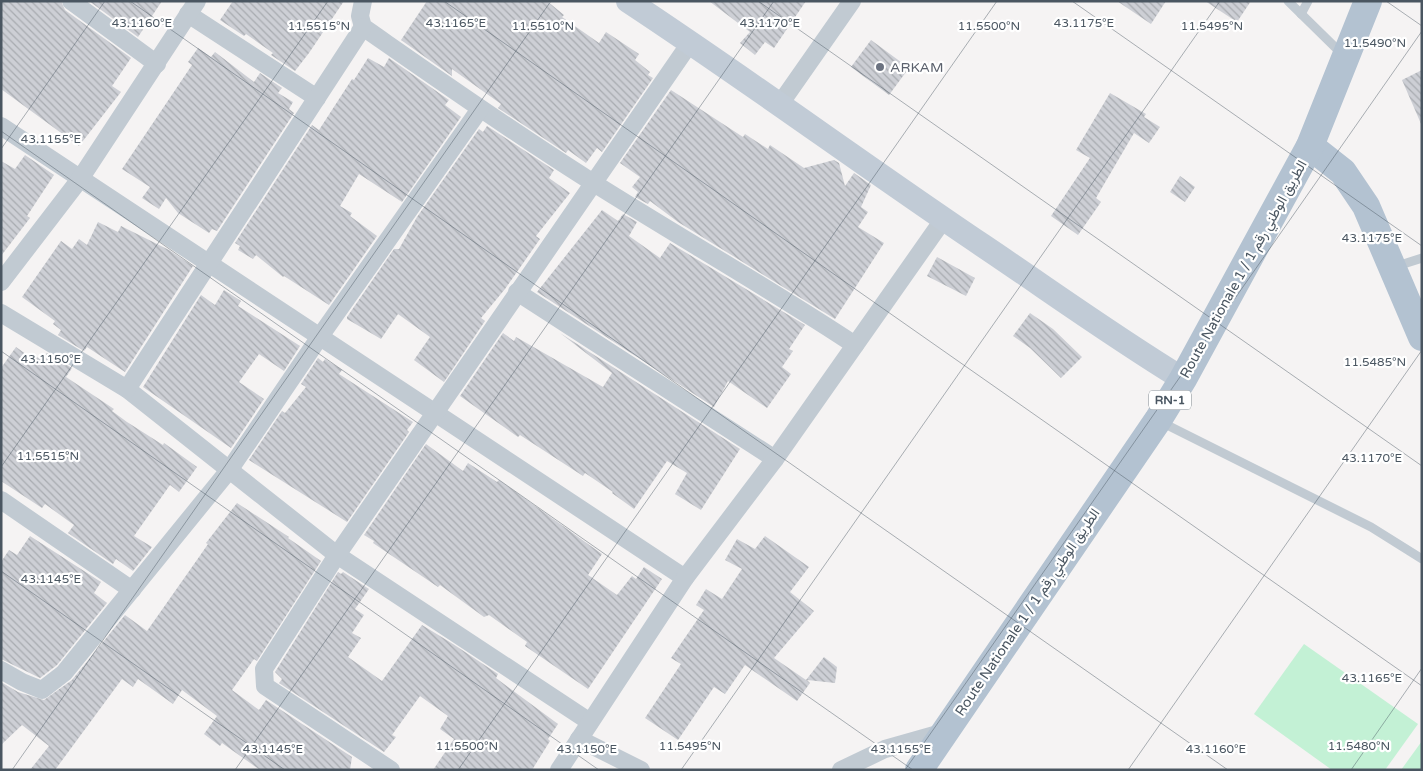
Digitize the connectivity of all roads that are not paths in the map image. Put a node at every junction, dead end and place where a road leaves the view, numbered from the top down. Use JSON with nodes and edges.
{"nodes":[{"id":1,"x":71,"y":1,"type":"edge"},
{"id":2,"x":363,"y":1,"type":"edge"},
{"id":3,"x":852,"y":1,"type":"edge"},
{"id":4,"x":1288,"y":1,"type":"edge"},
{"id":5,"x":1308,"y":1,"type":"edge"},
{"id":6,"x":1368,"y":1,"type":"edge"},
{"id":7,"x":640,"y":5,"type":"edge"},
{"id":8,"x":192,"y":7,"type":"edge"},
{"id":9,"x":1301,"y":14,"type":"junction"},
{"id":10,"x":363,"y":27,"type":"junction"},
{"id":11,"x":690,"y":43,"type":"junction"},
{"id":12,"x":1346,"y":57,"type":"junction"},
{"id":13,"x":157,"y":64,"type":"junction"},
{"id":14,"x":317,"y":98,"type":"junction"},
{"id":15,"x":780,"y":104,"type":"junction"},
{"id":16,"x":480,"y":109,"type":"junction"},
{"id":17,"x":1,"y":126,"type":"edge"},
{"id":18,"x":1310,"y":146,"type":"junction"},
{"id":19,"x":80,"y":179,"type":"junction"},
{"id":20,"x":592,"y":182,"type":"junction"},
{"id":21,"x":943,"y":220,"type":"junction"},
{"id":22,"x":1422,"y":258,"type":"edge"},
{"id":23,"x":209,"y":262,"type":"junction"},
{"id":24,"x":1392,"y":268,"type":"junction"},
{"id":25,"x":1,"y":282,"type":"edge"},
{"id":26,"x":517,"y":292,"type":"junction"},
{"id":27,"x":1,"y":313,"type":"edge"},
{"id":28,"x":321,"y":335,"type":"junction"},
{"id":29,"x":1422,"y":336,"type":"edge"},
{"id":30,"x":855,"y":345,"type":"junction"},
{"id":31,"x":1183,"y":379,"type":"junction"},
{"id":32,"x":127,"y":389,"type":"junction"},
{"id":33,"x":435,"y":412,"type":"junction"},
{"id":34,"x":1158,"y":420,"type":"junction"},
{"id":35,"x":775,"y":459,"type":"junction"},
{"id":36,"x":230,"y":469,"type":"junction"},
{"id":37,"x":1,"y":500,"type":"edge"},
{"id":38,"x":338,"y":555,"type":"junction"},
{"id":39,"x":1422,"y":559,"type":"edge"},
{"id":40,"x":685,"y":578,"type":"junction"},
{"id":41,"x":132,"y":590,"type":"junction"},
{"id":42,"x":1,"y":670,"type":"edge"},
{"id":43,"x":590,"y":722,"type":"junction"},
{"id":44,"x":945,"y":732,"type":"junction"},
{"id":45,"x":579,"y":739,"type":"junction"},
{"id":46,"x":391,"y":770,"type":"edge"},
{"id":47,"x":559,"y":770,"type":"edge"},
{"id":48,"x":641,"y":770,"type":"edge"},
{"id":49,"x":841,"y":770,"type":"edge"},
{"id":50,"x":919,"y":770,"type":"edge"}],
"edges":[{"from":1,"to":13,"type":"street"},
{"from":2,"to":10,"type":"street"},
{"from":3,"to":15,"type":"street"},
{"from":4,"to":9,"type":"lane"},
{"from":5,"to":9,"type":"lane"},
{"from":6,"to":12,"type":"main road","name":"Route Nationale 1 / الطريق الوطني رقم 1","number":"RN-1"},
{"from":7,"to":11,"type":"street"},
{"from":8,"to":13,"type":"street"},
{"from":8,"to":14,"type":"street"},
{"from":9,"to":12,"type":"lane"},
{"from":10,"to":14,"type":"street"},
{"from":10,"to":16,"type":"street"},
{"from":11,"to":15,"type":"street"},
{"from":11,"to":20,"type":"street"},
{"from":12,"to":18,"type":"main road","name":"Route Nationale 1 / الطريق الوطني رقم 1","number":"RN-1"},
{"from":13,"to":19,"type":"street"},
{"from":14,"to":23,"type":"street"},
{"from":15,"to":21,"type":"street"},
{"from":16,"to":20,"type":"street"},
{"from":16,"to":28,"type":"street"},
{"from":17,"to":19,"type":"street"},
{"from":18,"to":24,"type":"main road"},
{"from":18,"to":31,"type":"main road","name":"Route Nationale 1 / الطريق الوطني رقم 1","number":"RN-1"},
{"from":19,"to":23,"type":"street"},
{"from":19,"to":25,"type":"street"},
{"from":20,"to":26,"type":"street"},
{"from":20,"to":30,"type":"street"},
{"from":21,"to":30,"type":"street"},
{"from":21,"to":31,"type":"street"},
{"from":22,"to":24,"type":"lane"},
{"from":23,"to":28,"type":"street"},
{"from":23,"to":32,"type":"street"},
{"from":24,"to":29,"type":"main road"},
{"from":26,"to":33,"type":"street"},
{"from":26,"to":35,"type":"street"},
{"from":27,"to":32,"type":"street"},
{"from":28,"to":33,"type":"street"},
{"from":28,"to":36,"type":"street"},
{"from":30,"to":35,"type":"street"},
{"from":31,"to":34,"type":"main road","name":"Route Nationale 1 / الطريق الوطني رقم 1","number":"RN-1"},
{"from":32,"to":36,"type":"street"},
{"from":33,"to":38,"type":"street"},
{"from":33,"to":40,"type":"street"},
{"from":34,"to":39,"type":"lane"},
{"from":34,"to":44,"type":"main road","name":"Route Nationale 1 / الطريق الوطني رقم 1","number":"RN-1"},
{"from":35,"to":40,"type":"street"},
{"from":36,"to":38,"type":"street"},
{"from":36,"to":41,"type":"street"},
{"from":37,"to":41,"type":"street"},
{"from":38,"to":43,"type":"street"},
{"from":38,"to":46,"type":"street"},
{"from":40,"to":43,"type":"street"},
{"from":41,"to":42,"type":"street"},
{"from":43,"to":45,"type":"street"},
{"from":44,"to":49,"type":"street"},
{"from":44,"to":50,"type":"main road","name":"Route Nationale 1 / الطريق الوطني رقم 1","number":"RN-1"},
{"from":45,"to":47,"type":"street"},
{"from":45,"to":48,"type":"street"}]}
